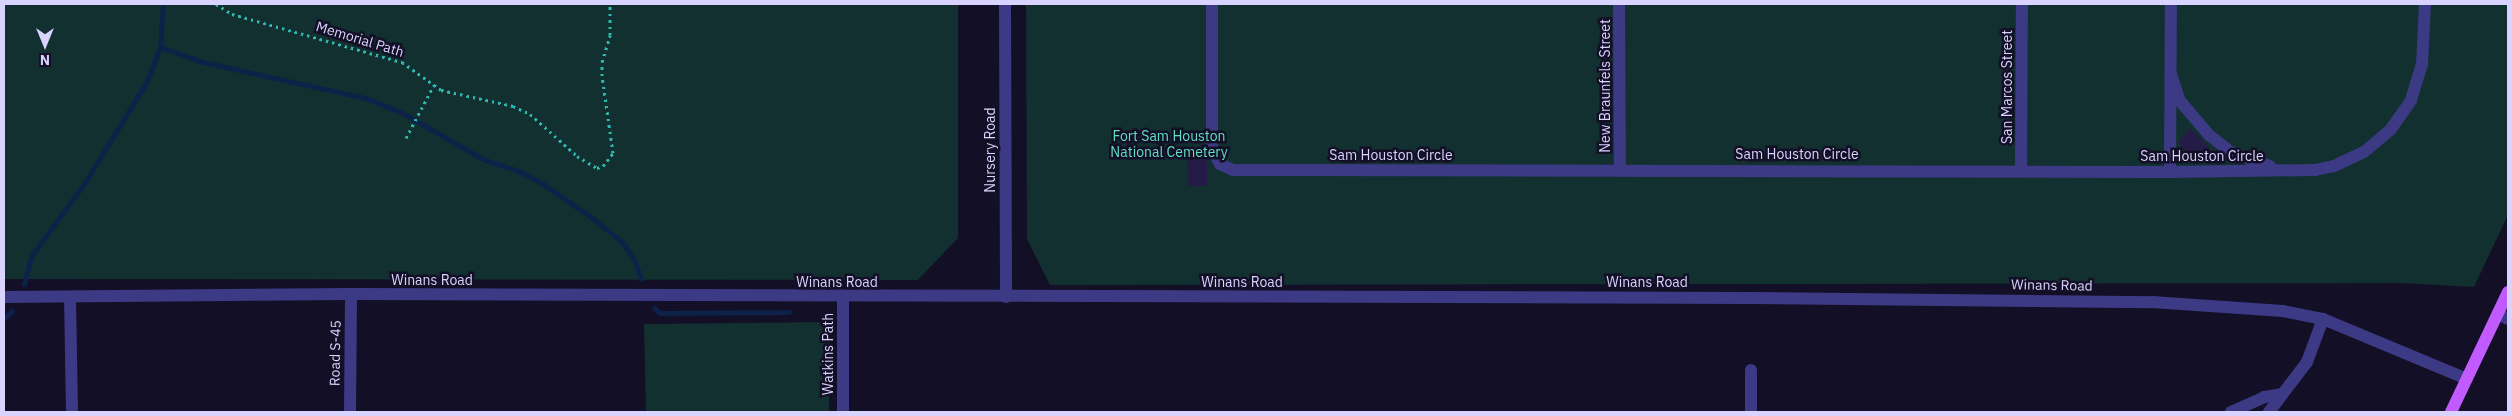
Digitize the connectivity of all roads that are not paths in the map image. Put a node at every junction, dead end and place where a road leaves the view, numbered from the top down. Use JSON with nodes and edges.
{"nodes":[{"id":1,"x":1005,"y":4,"type":"edge"},
{"id":2,"x":1212,"y":4,"type":"edge"},
{"id":3,"x":1619,"y":4,"type":"edge"},
{"id":4,"x":2022,"y":4,"type":"edge"},
{"id":5,"x":2171,"y":4,"type":"edge"},
{"id":6,"x":2425,"y":4,"type":"edge"},
{"id":7,"x":2171,"y":74,"type":"junction"},
{"id":8,"x":1620,"y":169,"type":"junction"},
{"id":9,"x":2021,"y":170,"type":"junction"},
{"id":10,"x":2300,"y":171,"type":"junction"},
{"id":11,"x":2170,"y":172,"type":"junction"},
{"id":12,"x":2508,"y":292,"type":"edge"},
{"id":13,"x":351,"y":294,"type":"junction"},
{"id":14,"x":4,"y":297,"type":"edge"},
{"id":15,"x":70,"y":297,"type":"junction"},
{"id":16,"x":843,"y":297,"type":"junction"},
{"id":17,"x":1006,"y":297,"type":"junction"},
{"id":18,"x":2503,"y":316,"type":"edge"},
{"id":19,"x":2324,"y":319,"type":"junction"},
{"id":20,"x":1752,"y":370,"type":"dead end"},
{"id":21,"x":2467,"y":379,"type":"junction"},
{"id":22,"x":2282,"y":394,"type":"junction"},
{"id":23,"x":72,"y":412,"type":"edge"},
{"id":24,"x":350,"y":412,"type":"edge"},
{"id":25,"x":843,"y":412,"type":"edge"},
{"id":26,"x":1751,"y":412,"type":"edge"},
{"id":27,"x":2230,"y":412,"type":"edge"},
{"id":28,"x":2269,"y":412,"type":"edge"},
{"id":29,"x":2451,"y":412,"type":"edge"}],
"edges":[{"from":1,"to":17,"type":"street","name":"Nursery Road"},
{"from":2,"to":8,"type":"street","name":"Sam Houston Circle"},
{"from":3,"to":8,"type":"street","name":"New Braunfels Street"},
{"from":4,"to":9,"type":"street","name":"San Marcos Street"},
{"from":5,"to":7,"type":"street"},
{"from":6,"to":10,"type":"street","name":"Sam Houston Circle"},
{"from":7,"to":10,"type":"street"},
{"from":7,"to":11,"type":"street"},
{"from":8,"to":9,"type":"street","name":"Sam Houston Circle"},
{"from":9,"to":11,"type":"street","name":"Sam Houston Circle"},
{"from":10,"to":11,"type":"street","name":"Sam Houston Circle"},
{"from":12,"to":18,"type":"main road"},
{"from":13,"to":15,"type":"street","name":"Winans Road"},
{"from":13,"to":16,"type":"street","name":"Winans Road"},
{"from":13,"to":24,"type":"street","name":"Road S-45"},
{"from":14,"to":15,"type":"street","name":"Winans Road"},
{"from":15,"to":23,"type":"street"},
{"from":16,"to":17,"type":"street","name":"Winans Road"},
{"from":16,"to":25,"type":"street","name":"Watkins Path"},
{"from":17,"to":19,"type":"street","name":"Winans Road"},
{"from":18,"to":21,"type":"main road"},
{"from":19,"to":21,"type":"street","name":"Winans Road"},
{"from":19,"to":22,"type":"street"},
{"from":20,"to":26,"type":"street"},
{"from":21,"to":29,"type":"main road"},
{"from":22,"to":27,"type":"street"},
{"from":22,"to":28,"type":"street"}]}
